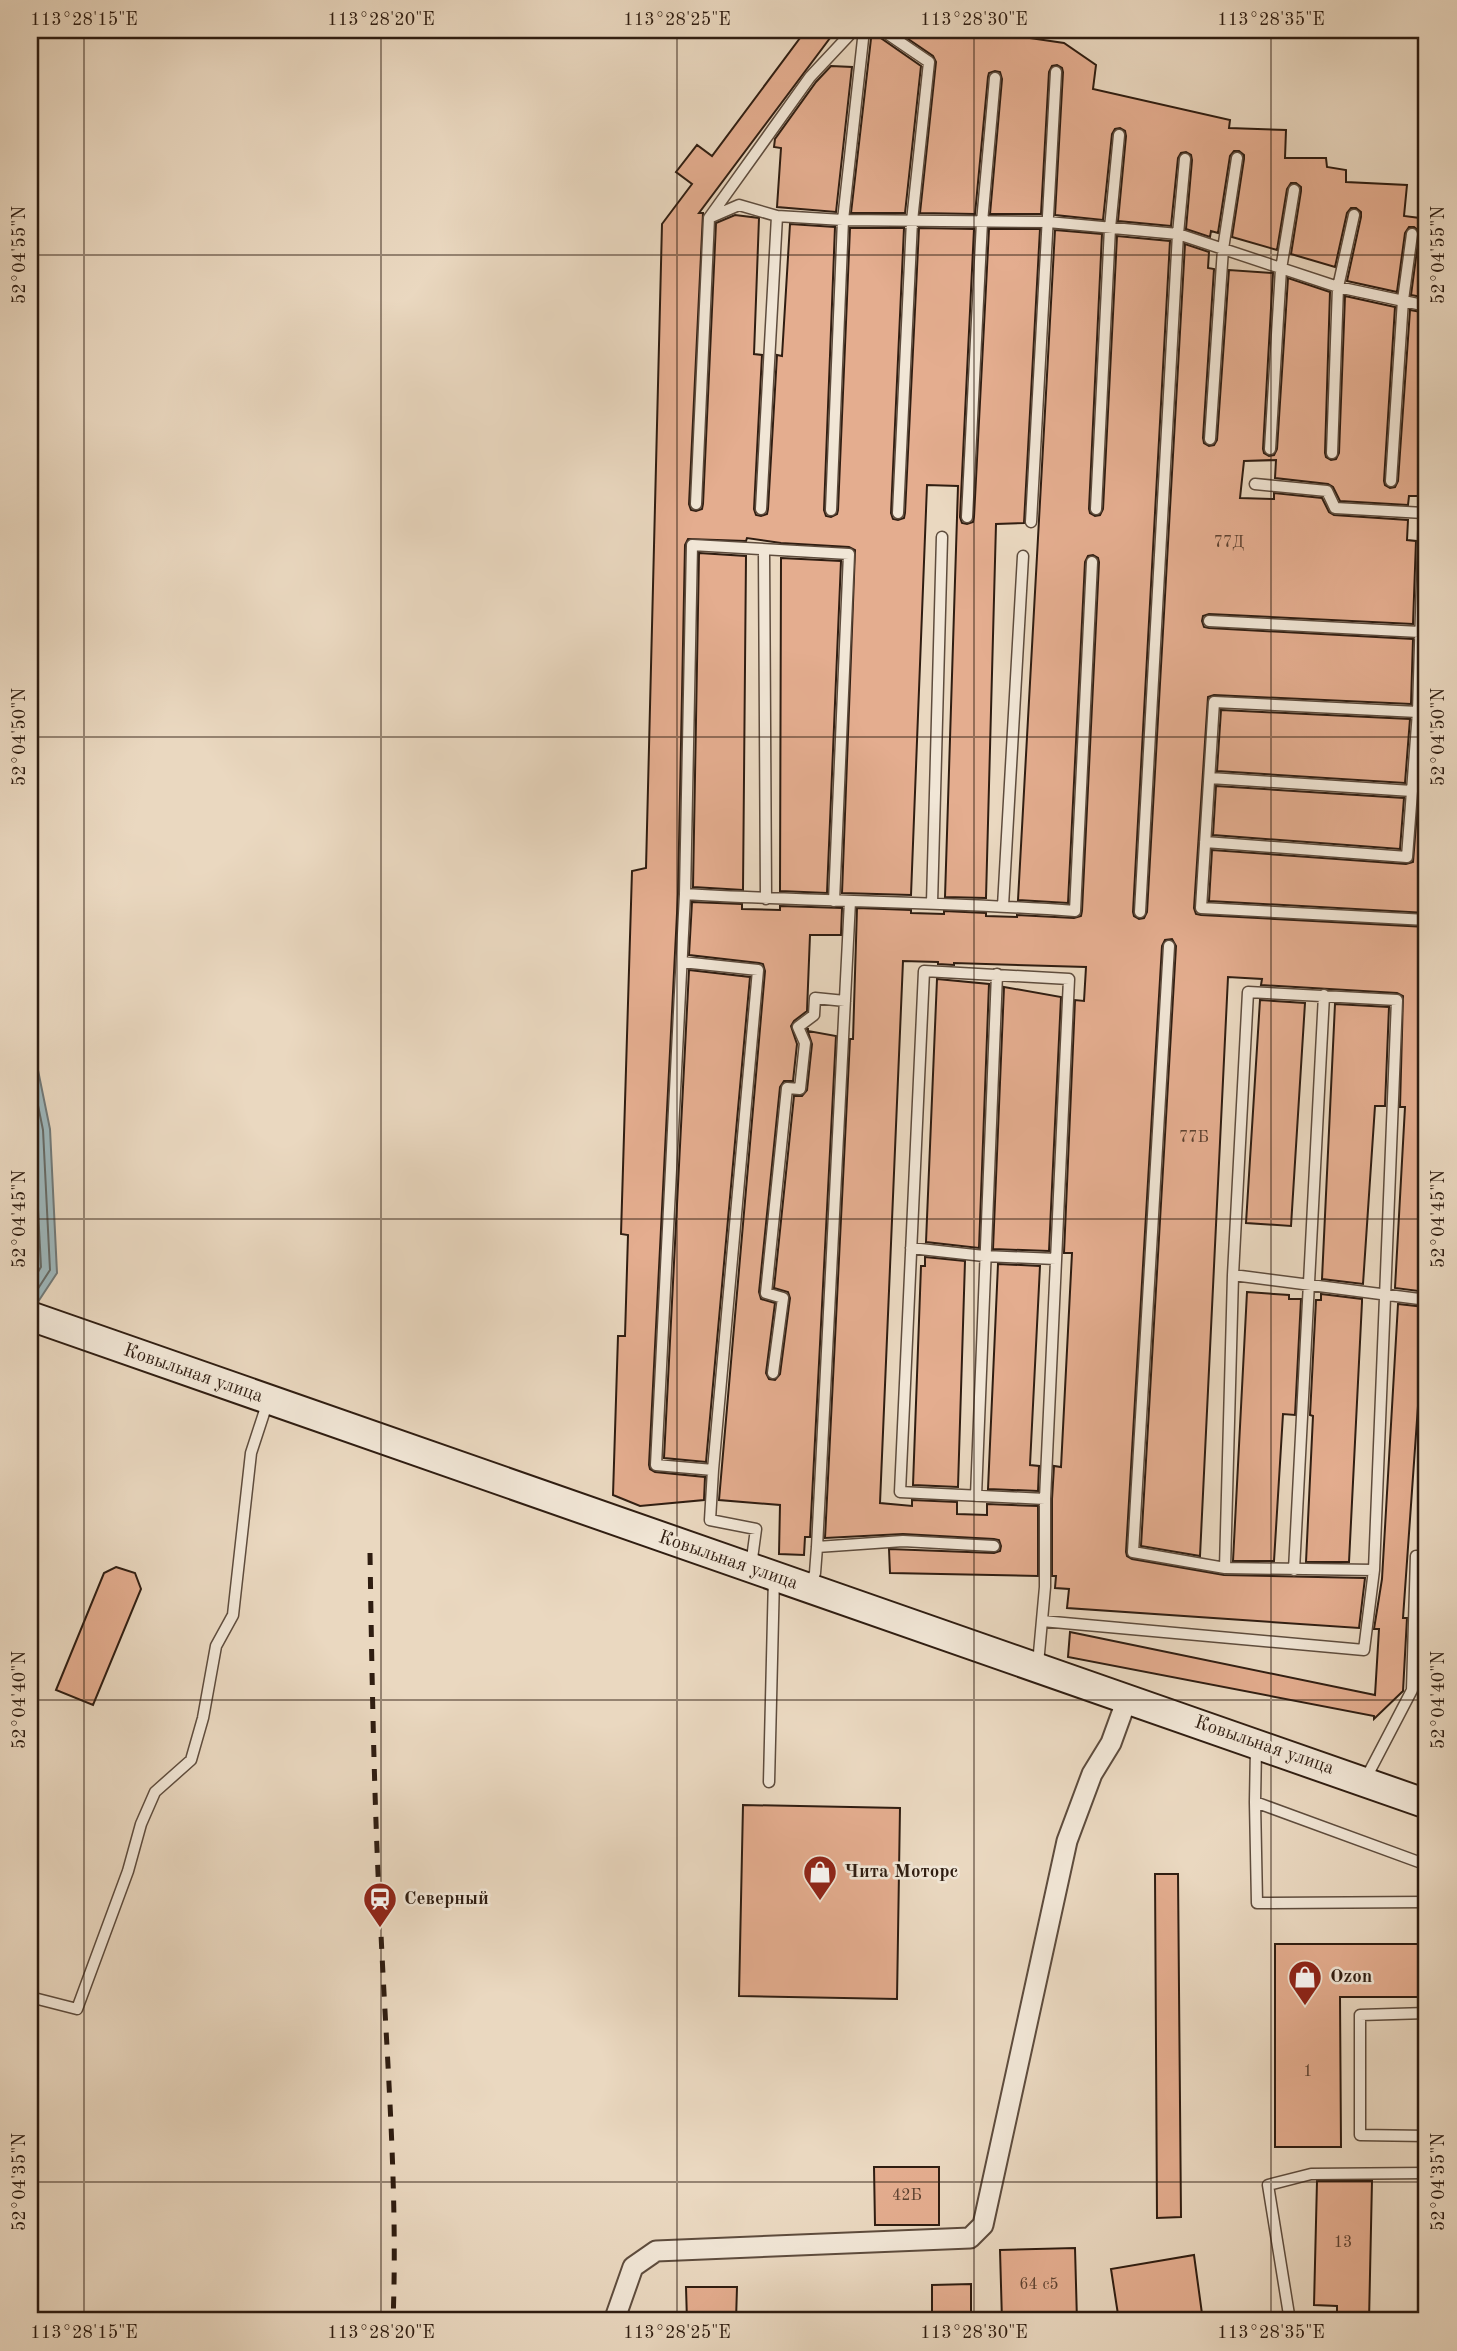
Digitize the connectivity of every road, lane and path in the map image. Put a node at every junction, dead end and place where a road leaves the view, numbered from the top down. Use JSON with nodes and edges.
{"nodes":[{"id":1,"x":854,"y":30,"type":"edge"},
{"id":2,"x":864,"y":30,"type":"edge"},
{"id":3,"x":882,"y":30,"type":"edge"},
{"id":4,"x":1056,"y":72,"type":"dead end"},
{"id":5,"x":995,"y":78,"type":"dead end"},
{"id":6,"x":1119,"y":135,"type":"dead end"},
{"id":7,"x":1237,"y":158,"type":"dead end"},
{"id":8,"x":1185,"y":159,"type":"dead end"},
{"id":9,"x":1294,"y":190,"type":"dead end"},
{"id":10,"x":1354,"y":215,"type":"dead end"},
{"id":11,"x":777,"y":216,"type":"junction"},
{"id":12,"x":709,"y":218,"type":"junction"},
{"id":13,"x":843,"y":220,"type":"junction"},
{"id":14,"x":912,"y":221,"type":"junction"},
{"id":15,"x":982,"y":222,"type":"junction"},
{"id":16,"x":1048,"y":222,"type":"junction"},
{"id":17,"x":1110,"y":228,"type":"junction"},
{"id":18,"x":1178,"y":234,"type":"junction"},
{"id":19,"x":1412,"y":234,"type":"dead end"},
{"id":20,"x":1223,"y":249,"type":"junction"},
{"id":21,"x":1281,"y":268,"type":"junction"},
{"id":22,"x":1338,"y":287,"type":"junction"},
{"id":23,"x":1403,"y":300,"type":"junction"},
{"id":24,"x":1427,"y":306,"type":"edge"},
{"id":25,"x":1210,"y":439,"type":"dead end"},
{"id":26,"x":1270,"y":449,"type":"dead end"},
{"id":27,"x":1332,"y":453,"type":"dead end"},
{"id":28,"x":1391,"y":481,"type":"dead end"},
{"id":29,"x":1255,"y":484,"type":"dead end"},
{"id":30,"x":696,"y":504,"type":"dead end"},
{"id":31,"x":761,"y":509,"type":"dead end"},
{"id":32,"x":1096,"y":509,"type":"dead end"},
{"id":33,"x":831,"y":510,"type":"dead end"},
{"id":34,"x":1425,"y":512,"type":"edge"},
{"id":35,"x":898,"y":513,"type":"dead end"},
{"id":36,"x":967,"y":517,"type":"dead end"},
{"id":37,"x":1031,"y":522,"type":"dead end"},
{"id":38,"x":942,"y":537,"type":"dead end"},
{"id":39,"x":764,"y":550,"type":"junction"},
{"id":40,"x":1023,"y":556,"type":"dead end"},
{"id":41,"x":1092,"y":562,"type":"dead end"},
{"id":42,"x":1209,"y":621,"type":"dead end"},
{"id":43,"x":1420,"y":632,"type":"junction"},
{"id":44,"x":1418,"y":712,"type":"junction"},
{"id":45,"x":1209,"y":778,"type":"junction"},
{"id":46,"x":1412,"y":791,"type":"junction"},
{"id":47,"x":1205,"y":842,"type":"junction"},
{"id":48,"x":685,"y":894,"type":"junction"},
{"id":49,"x":766,"y":899,"type":"junction"},
{"id":50,"x":834,"y":901,"type":"junction"},
{"id":51,"x":850,"y":901,"type":"junction"},
{"id":52,"x":932,"y":904,"type":"junction"},
{"id":53,"x":1003,"y":906,"type":"junction"},
{"id":54,"x":1140,"y":912,"type":"dead end"},
{"id":55,"x":1427,"y":920,"type":"edge"},
{"id":56,"x":1169,"y":946,"type":"dead end"},
{"id":57,"x":682,"y":962,"type":"junction"},
{"id":58,"x":997,"y":974,"type":"junction"},
{"id":59,"x":1324,"y":995,"type":"junction"},
{"id":60,"x":845,"y":1001,"type":"junction"},
{"id":61,"x":911,"y":1248,"type":"junction"},
{"id":62,"x":984,"y":1256,"type":"junction"},
{"id":63,"x":1056,"y":1259,"type":"junction"},
{"id":64,"x":1233,"y":1275,"type":"junction"},
{"id":65,"x":1309,"y":1285,"type":"junction"},
{"id":66,"x":1386,"y":1295,"type":"junction"},
{"id":67,"x":1427,"y":1300,"type":"edge"},
{"id":68,"x":30,"y":1316,"type":"edge"},
{"id":69,"x":773,"y":1373,"type":"dead end"},
{"id":70,"x":268,"y":1400,"type":"junction"},
{"id":71,"x":713,"y":1470,"type":"junction"},
{"id":72,"x":976,"y":1496,"type":"junction"},
{"id":73,"x":1045,"y":1499,"type":"junction"},
{"id":74,"x":994,"y":1546,"type":"dead end"},
{"id":75,"x":817,"y":1547,"type":"junction"},
{"id":76,"x":1427,"y":1556,"type":"edge"},
{"id":77,"x":1225,"y":1568,"type":"junction"},
{"id":78,"x":1294,"y":1570,"type":"junction"},
{"id":79,"x":1374,"y":1570,"type":"junction"},
{"id":80,"x":762,"y":1573,"type":"junction"},
{"id":81,"x":809,"y":1589,"type":"junction"},
{"id":82,"x":1042,"y":1621,"type":"junction"},
{"id":83,"x":1038,"y":1668,"type":"junction"},
{"id":84,"x":1126,"y":1699,"type":"junction"},
{"id":85,"x":1256,"y":1743,"type":"junction"},
{"id":86,"x":769,"y":1782,"type":"dead end"},
{"id":87,"x":1365,"y":1782,"type":"junction"},
{"id":88,"x":1255,"y":1802,"type":"junction"},
{"id":89,"x":1427,"y":1804,"type":"edge"},
{"id":90,"x":1427,"y":1865,"type":"edge"},
{"id":91,"x":1427,"y":1902,"type":"edge"},
{"id":92,"x":30,"y":1997,"type":"edge"},
{"id":93,"x":1427,"y":2013,"type":"edge"},
{"id":94,"x":1427,"y":2136,"type":"edge"},
{"id":95,"x":1427,"y":2173,"type":"edge"},
{"id":96,"x":614,"y":2321,"type":"edge"},
{"id":97,"x":1290,"y":2321,"type":"edge"}],
"edges":[{"from":1,"to":12,"type":"lane"},
{"from":2,"to":13,"type":"lane"},
{"from":3,"to":14,"type":"lane"},
{"from":4,"to":16,"type":"lane"},
{"from":5,"to":15,"type":"lane"},
{"from":6,"to":17,"type":"lane"},
{"from":7,"to":20,"type":"lane"},
{"from":8,"to":18,"type":"lane"},
{"from":9,"to":21,"type":"lane"},
{"from":10,"to":22,"type":"lane"},
{"from":11,"to":12,"type":"lane"},
{"from":11,"to":13,"type":"lane"},
{"from":11,"to":31,"type":"lane"},
{"from":12,"to":30,"type":"lane"},
{"from":13,"to":14,"type":"lane"},
{"from":13,"to":33,"type":"lane"},
{"from":14,"to":15,"type":"lane"},
{"from":14,"to":35,"type":"lane"},
{"from":15,"to":16,"type":"lane"},
{"from":15,"to":36,"type":"lane"},
{"from":16,"to":17,"type":"lane"},
{"from":16,"to":37,"type":"lane"},
{"from":17,"to":18,"type":"lane"},
{"from":17,"to":32,"type":"lane"},
{"from":18,"to":20,"type":"lane"},
{"from":18,"to":54,"type":"lane"},
{"from":19,"to":23,"type":"lane"},
{"from":20,"to":21,"type":"lane"},
{"from":20,"to":25,"type":"lane"},
{"from":21,"to":22,"type":"lane"},
{"from":21,"to":26,"type":"lane"},
{"from":22,"to":23,"type":"lane"},
{"from":22,"to":27,"type":"lane"},
{"from":23,"to":24,"type":"lane"},
{"from":23,"to":28,"type":"lane"},
{"from":29,"to":34,"type":"lane"},
{"from":34,"to":43,"type":"lane"},
{"from":38,"to":52,"type":"lane"},
{"from":39,"to":48,"type":"lane"},
{"from":39,"to":49,"type":"lane"},
{"from":39,"to":50,"type":"lane"},
{"from":40,"to":53,"type":"lane"},
{"from":41,"to":53,"type":"lane"},
{"from":42,"to":43,"type":"lane"},
{"from":43,"to":44,"type":"lane"},
{"from":44,"to":45,"type":"lane"},
{"from":44,"to":46,"type":"lane"},
{"from":45,"to":46,"type":"lane"},
{"from":45,"to":47,"type":"lane"},
{"from":46,"to":47,"type":"lane"},
{"from":47,"to":55,"type":"lane"},
{"from":48,"to":49,"type":"lane"},
{"from":48,"to":57,"type":"lane"},
{"from":49,"to":50,"type":"lane"},
{"from":50,"to":51,"type":"lane"},
{"from":51,"to":52,"type":"lane"},
{"from":51,"to":60,"type":"lane"},
{"from":52,"to":53,"type":"lane"},
{"from":56,"to":77,"type":"lane"},
{"from":57,"to":71,"type":"lane"},
{"from":57,"to":71,"type":"lane"},
{"from":58,"to":61,"type":"lane"},
{"from":58,"to":62,"type":"lane"},
{"from":58,"to":63,"type":"lane"},
{"from":59,"to":64,"type":"lane"},
{"from":59,"to":65,"type":"lane"},
{"from":59,"to":66,"type":"lane"},
{"from":60,"to":69,"type":"lane"},
{"from":60,"to":75,"type":"lane"},
{"from":61,"to":62,"type":"lane"},
{"from":61,"to":72,"type":"lane"},
{"from":62,"to":63,"type":"lane"},
{"from":62,"to":72,"type":"lane"},
{"from":63,"to":73,"type":"lane"},
{"from":64,"to":65,"type":"lane"},
{"from":64,"to":77,"type":"lane"},
{"from":65,"to":66,"type":"lane"},
{"from":65,"to":78,"type":"lane"},
{"from":66,"to":67,"type":"lane"},
{"from":66,"to":79,"type":"lane"},
{"from":68,"to":70,"type":"main road","name":"Ковыльная улица"},
{"from":70,"to":80,"type":"main road","name":"Ковыльная улица"},
{"from":70,"to":92,"type":"lane"},
{"from":71,"to":80,"type":"lane"},
{"from":72,"to":73,"type":"lane"},
{"from":73,"to":82,"type":"lane"},
{"from":74,"to":75,"type":"lane"},
{"from":75,"to":81,"type":"lane"},
{"from":76,"to":87,"type":"lane"},
{"from":77,"to":78,"type":"lane"},
{"from":78,"to":79,"type":"lane"},
{"from":79,"to":82,"type":"lane"},
{"from":80,"to":81,"type":"main road","name":"Ковыльная улица"},
{"from":80,"to":86,"type":"lane"},
{"from":81,"to":83,"type":"main road","name":"Ковыльная улица"},
{"from":82,"to":83,"type":"lane"},
{"from":83,"to":84,"type":"main road","name":"Ковыльная улица"},
{"from":84,"to":85,"type":"main road","name":"Ковыльная улица"},
{"from":84,"to":96,"type":"street"},
{"from":85,"to":87,"type":"main road","name":"Ковыльная улица"},
{"from":85,"to":88,"type":"lane"},
{"from":87,"to":89,"type":"main road","name":"Ковыльная улица"},
{"from":88,"to":90,"type":"lane"},
{"from":88,"to":91,"type":"lane"},
{"from":93,"to":94,"type":"lane"},
{"from":95,"to":97,"type":"lane"}]}
